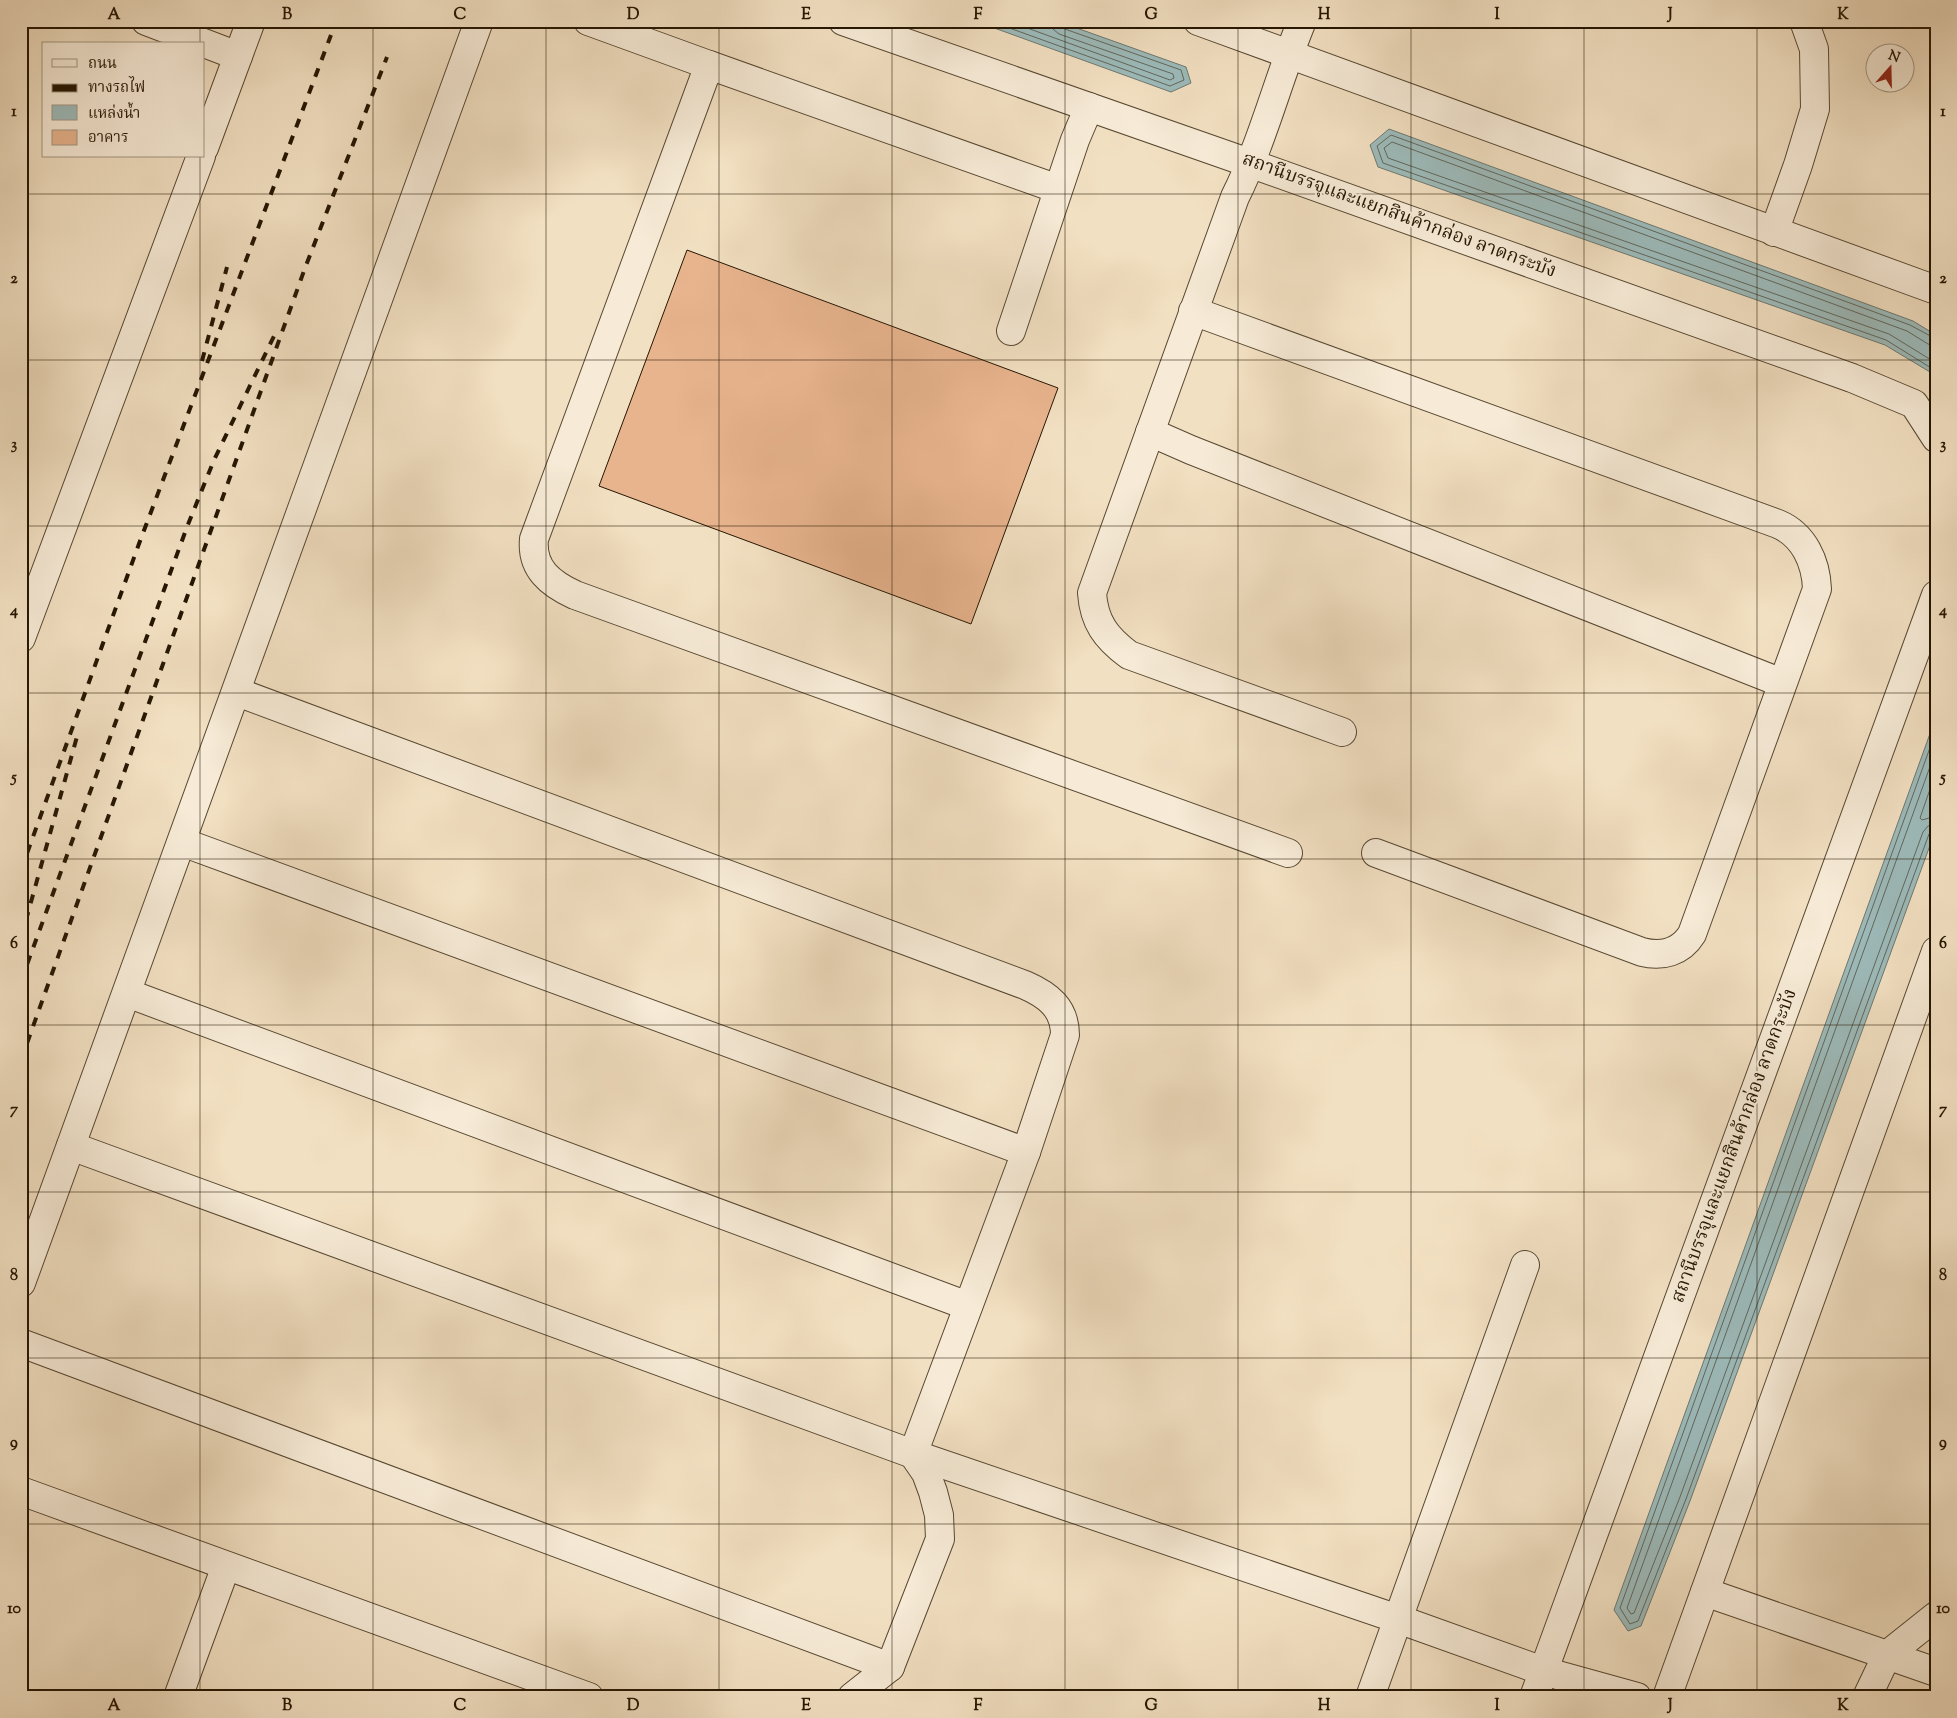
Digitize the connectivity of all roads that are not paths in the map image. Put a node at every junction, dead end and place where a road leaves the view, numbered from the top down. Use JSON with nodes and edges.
{"nodes":[{"id":1,"x":146,"y":21,"type":"edge"},
{"id":2,"x":251,"y":21,"type":"edge"},
{"id":3,"x":479,"y":21,"type":"edge"},
{"id":4,"x":588,"y":21,"type":"edge"},
{"id":5,"x":843,"y":21,"type":"edge"},
{"id":6,"x":1302,"y":21,"type":"edge"},
{"id":7,"x":1804,"y":21,"type":"edge"},
{"id":8,"x":1216,"y":24,"type":"edge"},
{"id":9,"x":201,"y":42,"type":"edge"},
{"id":10,"x":205,"y":43,"type":"edge"},
{"id":11,"x":1288,"y":55,"type":"junction"},
{"id":12,"x":238,"y":56,"type":"junction"},
{"id":13,"x":709,"y":65,"type":"junction"},
{"id":14,"x":1089,"y":107,"type":"junction"},
{"id":15,"x":205,"y":145,"type":"edge"},
{"id":16,"x":200,"y":158,"type":"edge"},
{"id":17,"x":1252,"y":164,"type":"junction"},
{"id":18,"x":1058,"y":189,"type":"junction"},
{"id":19,"x":1774,"y":232,"type":"junction"},
{"id":20,"x":1936,"y":290,"type":"edge"},
{"id":21,"x":1193,"y":311,"type":"junction"},
{"id":22,"x":1011,"y":331,"type":"dead end"},
{"id":23,"x":1150,"y":432,"type":"junction"},
{"id":24,"x":1936,"y":438,"type":"edge"},
{"id":25,"x":1936,"y":595,"type":"edge"},
{"id":26,"x":21,"y":638,"type":"edge"},
{"id":27,"x":1782,"y":683,"type":"junction"},
{"id":28,"x":237,"y":692,"type":"junction"},
{"id":29,"x":1342,"y":732,"type":"dead end"},
{"id":30,"x":182,"y":842,"type":"junction"},
{"id":31,"x":1376,"y":853,"type":"dead end"},
{"id":32,"x":1288,"y":854,"type":"dead end"},
{"id":33,"x":1936,"y":951,"type":"edge"},
{"id":34,"x":127,"y":993,"type":"junction"},
{"id":35,"x":71,"y":1146,"type":"junction"},
{"id":36,"x":1026,"y":1152,"type":"junction"},
{"id":37,"x":1525,"y":1265,"type":"dead end"},
{"id":38,"x":21,"y":1283,"type":"edge"},
{"id":39,"x":968,"y":1306,"type":"junction"},
{"id":40,"x":21,"y":1343,"type":"edge"},
{"id":41,"x":913,"y":1454,"type":"junction"},
{"id":42,"x":21,"y":1491,"type":"edge"},
{"id":43,"x":226,"y":1566,"type":"junction"},
{"id":44,"x":1704,"y":1592,"type":"junction"},
{"id":45,"x":1936,"y":1616,"type":"edge"},
{"id":46,"x":1398,"y":1619,"type":"junction"},
{"id":47,"x":1887,"y":1655,"type":"junction"},
{"id":48,"x":890,"y":1667,"type":"junction"},
{"id":49,"x":1543,"y":1671,"type":"junction"},
{"id":50,"x":1936,"y":1672,"type":"edge"},
{"id":51,"x":178,"y":1697,"type":"edge"},
{"id":52,"x":589,"y":1697,"type":"edge"},
{"id":53,"x":852,"y":1697,"type":"edge"},
{"id":54,"x":1370,"y":1697,"type":"edge"},
{"id":55,"x":1534,"y":1697,"type":"edge"},
{"id":56,"x":1636,"y":1697,"type":"edge"},
{"id":57,"x":1667,"y":1697,"type":"edge"},
{"id":58,"x":1868,"y":1697,"type":"edge"}],
"edges":[{"from":1,"to":9,"type":"street"},
{"from":2,"to":12,"type":"street"},
{"from":3,"to":28,"type":"street"},
{"from":4,"to":13,"type":"street"},
{"from":5,"to":14,"type":"street","name":"สถานีบรรจุและแยกสินค้ากล่อง ลาดกระบัง"},
{"from":6,"to":11,"type":"street"},
{"from":7,"to":19,"type":"street"},
{"from":8,"to":11,"type":"street"},
{"from":10,"to":12,"type":"street"},
{"from":11,"to":17,"type":"street"},
{"from":11,"to":19,"type":"street"},
{"from":12,"to":15,"type":"street"},
{"from":13,"to":18,"type":"street"},
{"from":13,"to":32,"type":"street"},
{"from":14,"to":17,"type":"street","name":"สถานีบรรจุและแยกสินค้ากล่อง ลาดกระบัง"},
{"from":14,"to":18,"type":"street"},
{"from":16,"to":26,"type":"street"},
{"from":17,"to":21,"type":"street"},
{"from":17,"to":24,"type":"street","name":"สถานีบรรจุและแยกสินค้ากล่อง ลาดกระบัง"},
{"from":18,"to":22,"type":"street"},
{"from":19,"to":20,"type":"street"},
{"from":21,"to":23,"type":"street"},
{"from":21,"to":27,"type":"street"},
{"from":23,"to":27,"type":"street"},
{"from":23,"to":29,"type":"street"},
{"from":25,"to":49,"type":"street","name":"สถานีบรรจุและแยกสินค้ากล่อง ลาดกระบัง"},
{"from":27,"to":31,"type":"street"},
{"from":28,"to":30,"type":"street"},
{"from":28,"to":36,"type":"street"},
{"from":30,"to":34,"type":"street"},
{"from":30,"to":36,"type":"street"},
{"from":33,"to":44,"type":"street"},
{"from":34,"to":35,"type":"street"},
{"from":34,"to":39,"type":"street"},
{"from":35,"to":38,"type":"street"},
{"from":35,"to":41,"type":"street"},
{"from":36,"to":39,"type":"street"},
{"from":37,"to":46,"type":"street"},
{"from":39,"to":41,"type":"street"},
{"from":40,"to":48,"type":"street"},
{"from":41,"to":46,"type":"street"},
{"from":41,"to":48,"type":"street"},
{"from":42,"to":43,"type":"street"},
{"from":43,"to":51,"type":"street"},
{"from":43,"to":52,"type":"street"},
{"from":44,"to":47,"type":"street"},
{"from":44,"to":57,"type":"street"},
{"from":45,"to":47,"type":"street"},
{"from":46,"to":49,"type":"street"},
{"from":46,"to":54,"type":"street"},
{"from":47,"to":50,"type":"street"},
{"from":47,"to":58,"type":"street"},
{"from":48,"to":53,"type":"street"},
{"from":49,"to":55,"type":"street","name":"สถานีบรรจุและแยกสินค้ากล่อง ลาดกระบัง"},
{"from":49,"to":56,"type":"street"}]}
